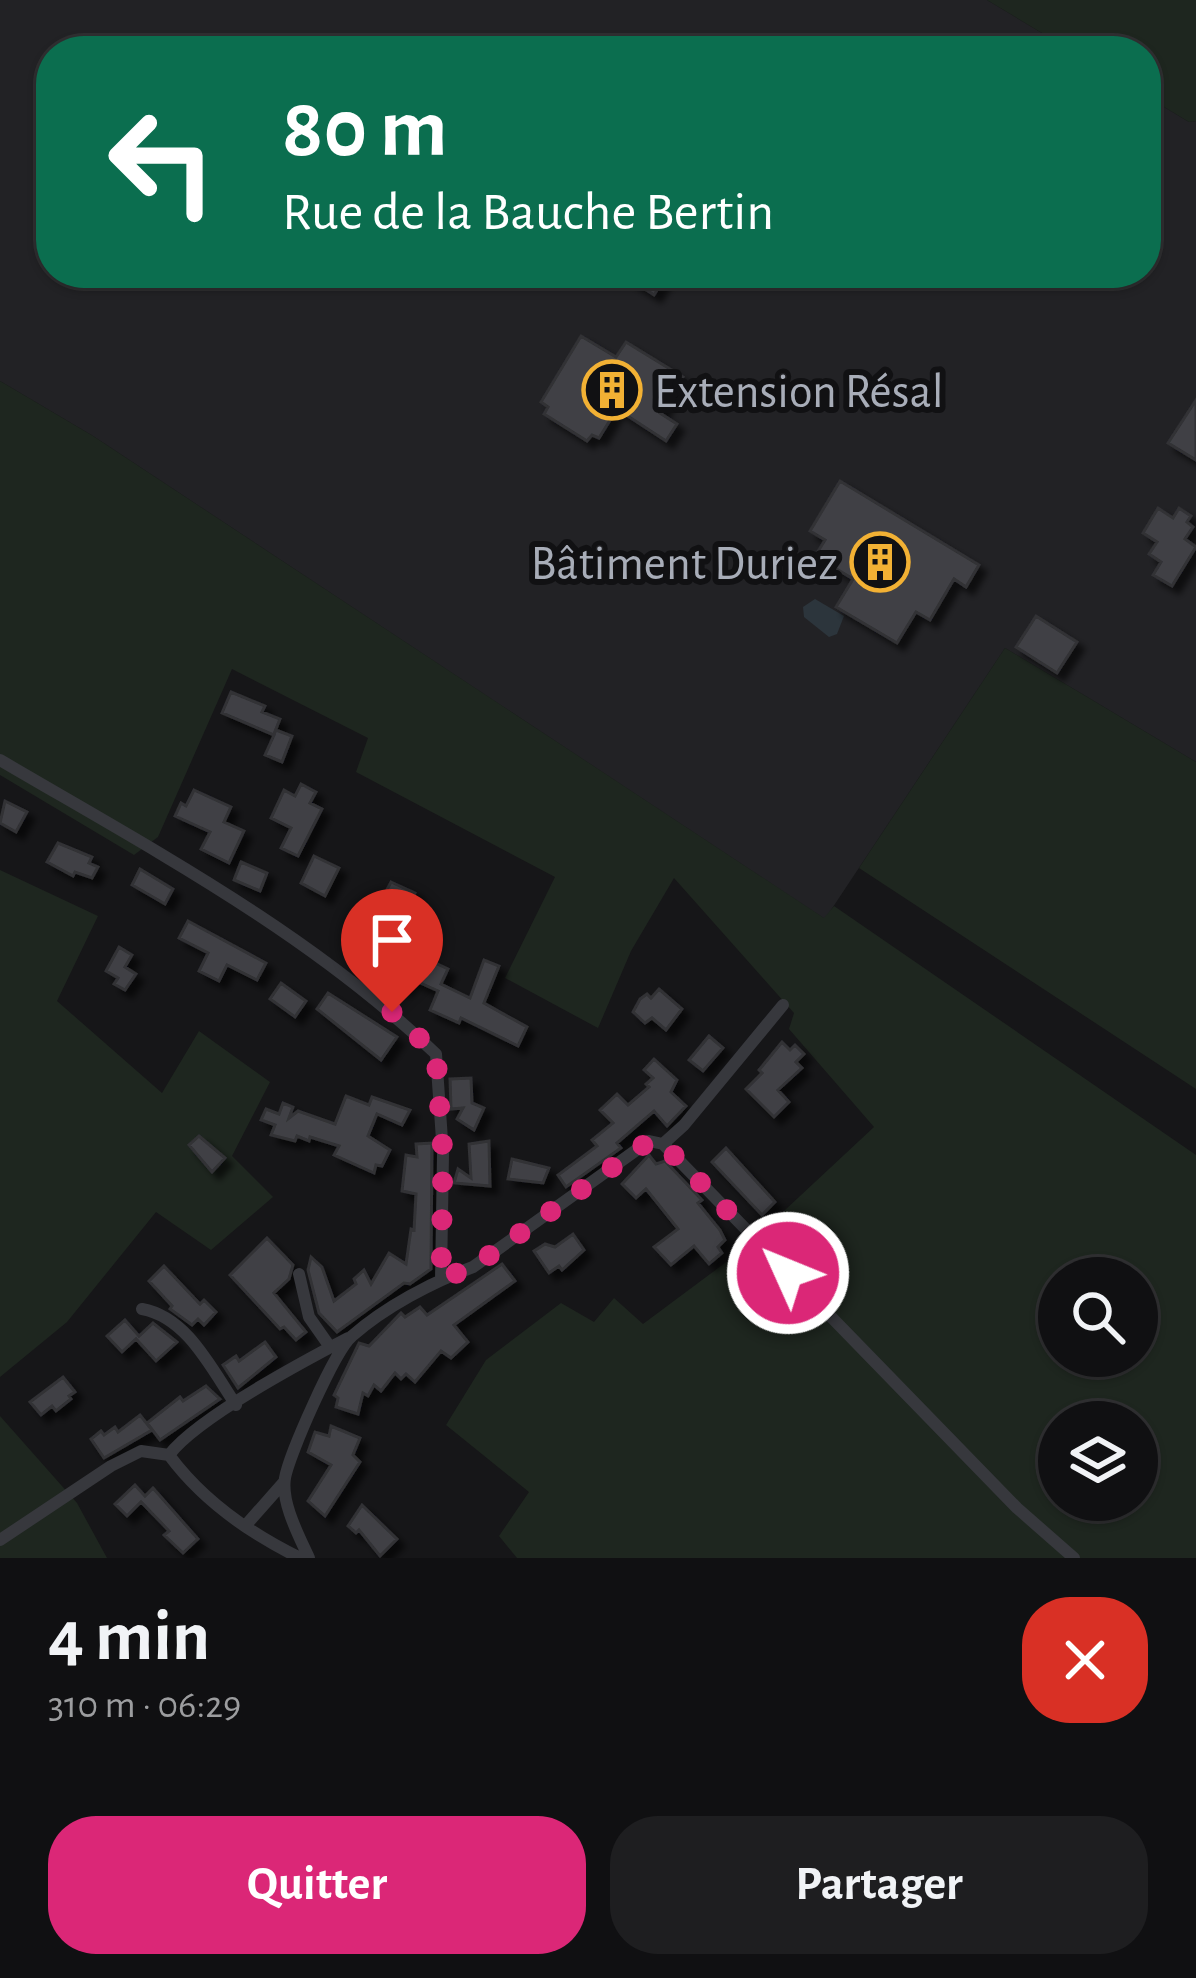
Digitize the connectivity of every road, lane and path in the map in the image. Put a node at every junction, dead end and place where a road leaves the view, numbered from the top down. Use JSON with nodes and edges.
{"nodes":[{"id":1,"x":0,"y":760,"type":"edge"},
{"id":2,"x":783,"y":1005,"type":"dead end"},
{"id":3,"x":663,"y":1144,"type":"junction"},
{"id":4,"x":298,"y":1274,"type":"dead end"},
{"id":5,"x":441,"y":1279,"type":"junction"},
{"id":6,"x":142,"y":1309,"type":"dead end"},
{"id":7,"x":348,"y":1338,"type":"junction"},
{"id":8,"x":330,"y":1348,"type":"junction"},
{"id":9,"x":236,"y":1405,"type":"junction"},
{"id":10,"x":169,"y":1455,"type":"junction"},
{"id":11,"x":284,"y":1482,"type":"junction"},
{"id":12,"x":246,"y":1526,"type":"junction"},
{"id":13,"x":0,"y":1540,"type":"edge"},
{"id":14,"x":304,"y":1558,"type":"edge"},
{"id":15,"x":1074,"y":1558,"type":"edge"}],
"edges":[{"from":1,"to":5,"type":"street"},
{"from":2,"to":3,"type":"street"},
{"from":3,"to":5,"type":"street"},
{"from":3,"to":15,"type":"street"},
{"from":4,"to":8,"type":"street"},
{"from":5,"to":7,"type":"street"},
{"from":6,"to":9,"type":"street"},
{"from":7,"to":8,"type":"street"},
{"from":7,"to":11,"type":"street"},
{"from":8,"to":9,"type":"street"},
{"from":9,"to":10,"type":"street"},
{"from":10,"to":12,"type":"street"},
{"from":10,"to":13,"type":"street"},
{"from":11,"to":12,"type":"street"},
{"from":11,"to":14,"type":"street"},
{"from":12,"to":14,"type":"street"}]}
